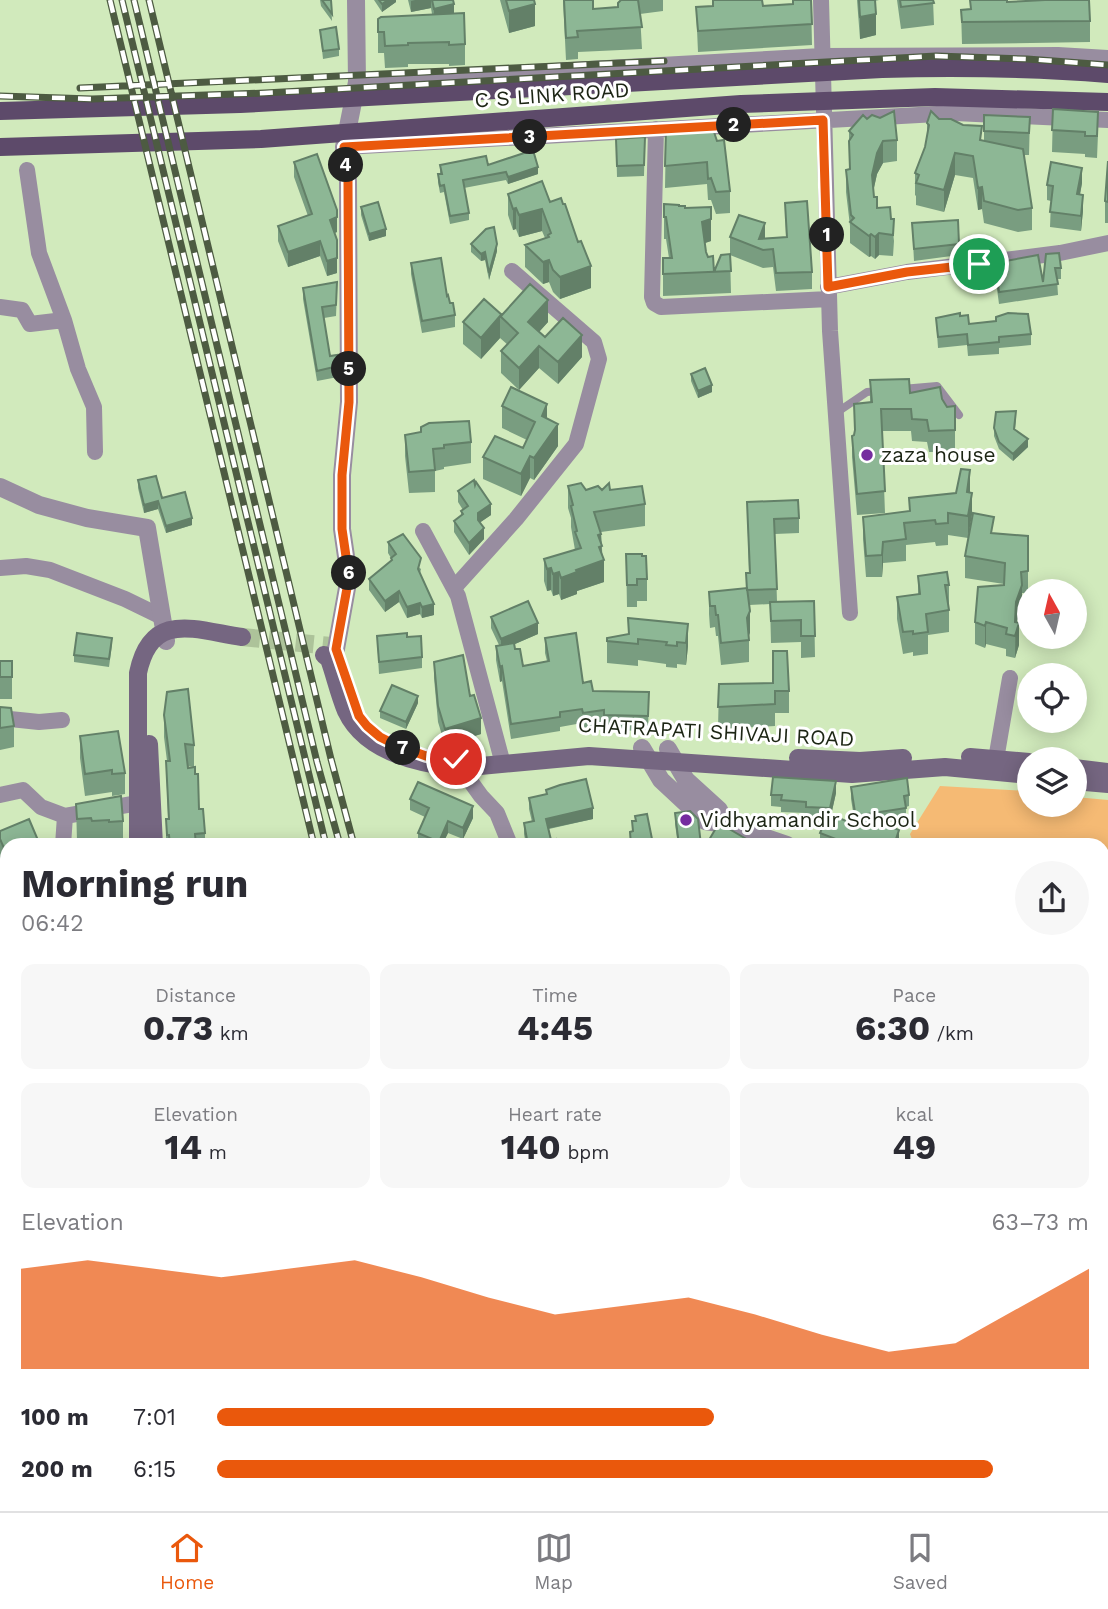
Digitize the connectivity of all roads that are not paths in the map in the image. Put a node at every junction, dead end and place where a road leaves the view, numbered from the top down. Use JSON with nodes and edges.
{"nodes":[{"id":1,"x":356,"y":0,"type":"edge"},
{"id":2,"x":821,"y":0,"type":"edge"},
{"id":3,"x":822,"y":56,"type":"junction"},
{"id":4,"x":1108,"y":58,"type":"edge"},
{"id":5,"x":1108,"y":74,"type":"edge"},
{"id":6,"x":357,"y":82,"type":"junction"},
{"id":7,"x":1108,"y":102,"type":"edge"},
{"id":8,"x":0,"y":111,"type":"edge"},
{"id":9,"x":823,"y":120,"type":"junction"},
{"id":10,"x":1108,"y":120,"type":"edge"},
{"id":11,"x":656,"y":129,"type":"junction"},
{"id":12,"x":0,"y":147,"type":"edge"},
{"id":13,"x":344,"y":147,"type":"junction"},
{"id":14,"x":27,"y":170,"type":"dead end"},
{"id":15,"x":1108,"y":243,"type":"edge"},
{"id":16,"x":512,"y":271,"type":"dead end"},
{"id":17,"x":829,"y":293,"type":"junction"},
{"id":18,"x":0,"y":307,"type":"edge"},
{"id":19,"x":64,"y":320,"type":"junction"},
{"id":20,"x":836,"y":413,"type":"junction"},
{"id":21,"x":959,"y":415,"type":"dead end"},
{"id":22,"x":95,"y":453,"type":"dead end"},
{"id":23,"x":0,"y":486,"type":"edge"},
{"id":24,"x":423,"y":531,"type":"dead end"},
{"id":25,"x":0,"y":568,"type":"edge"},
{"id":26,"x":454,"y":588,"type":"junction"},
{"id":27,"x":850,"y":613,"type":"dead end"},
{"id":28,"x":164,"y":629,"type":"junction"},
{"id":29,"x":242,"y":642,"type":"tunnel mouth"},
{"id":30,"x":330,"y":652,"type":"joint"},
{"id":31,"x":1010,"y":678,"type":"dead end"},
{"id":32,"x":0,"y":718,"type":"edge"},
{"id":33,"x":62,"y":720,"type":"dead end"},
{"id":34,"x":645,"y":754,"type":"junction"},
{"id":35,"x":671,"y":755,"type":"junction"},
{"id":36,"x":503,"y":760,"type":"junction"},
{"id":37,"x":1017,"y":763,"type":"edge"},
{"id":38,"x":457,"y":764,"type":"junction"},
{"id":39,"x":995,"y":765,"type":"junction"},
{"id":40,"x":1087,"y":770,"type":"edge"},
{"id":41,"x":1017,"y":771,"type":"edge"},
{"id":42,"x":1108,"y":772,"type":"edge"},
{"id":43,"x":1087,"y":782,"type":"edge"},
{"id":44,"x":1108,"y":784,"type":"edge"},
{"id":45,"x":0,"y":794,"type":"edge"},
{"id":46,"x":138,"y":803,"type":"junction"},
{"id":47,"x":65,"y":816,"type":"junction"},
{"id":48,"x":726,"y":824,"type":"junction"},
{"id":49,"x":63,"y":838,"type":"edge"},
{"id":50,"x":138,"y":838,"type":"edge"},
{"id":51,"x":154,"y":838,"type":"edge"},
{"id":52,"x":507,"y":838,"type":"edge"},
{"id":53,"x":767,"y":838,"type":"edge"}],
"edges":[{"from":1,"to":6,"type":"street"},
{"from":2,"to":3,"type":"street"},
{"from":3,"to":4,"type":"street"},
{"from":3,"to":6,"type":"street"},
{"from":3,"to":9,"type":"street"},
{"from":5,"to":8,"type":"main road","name":"C S LINK ROAD"},
{"from":6,"to":13,"type":"street"},
{"from":7,"to":12,"type":"main road","name":"C S LINK ROAD"},
{"from":9,"to":10,"type":"street"},
{"from":9,"to":11,"type":"street"},
{"from":9,"to":17,"type":"street"},
{"from":11,"to":13,"type":"street"},
{"from":11,"to":17,"type":"street"},
{"from":13,"to":30,"type":"street"},
{"from":14,"to":19,"type":"street"},
{"from":15,"to":17,"type":"street"},
{"from":16,"to":26,"type":"street"},
{"from":17,"to":20,"type":"street"},
{"from":18,"to":19,"type":"street"},
{"from":19,"to":22,"type":"street"},
{"from":20,"to":21,"type":"lane"},
{"from":20,"to":27,"type":"street"},
{"from":23,"to":28,"type":"street"},
{"from":24,"to":26,"type":"street"},
{"from":25,"to":28,"type":"street"},
{"from":26,"to":36,"type":"street"},
{"from":28,"to":29,"type":"main road"},
{"from":28,"to":46,"type":"main road"},
{"from":28,"to":51,"type":"main road"},
{"from":30,"to":38,"type":"main road"},
{"from":31,"to":39,"type":"street"},
{"from":32,"to":33,"type":"street"},
{"from":34,"to":35,"type":"main road"},
{"from":34,"to":36,"type":"main road"},
{"from":34,"to":48,"type":"street"},
{"from":35,"to":39,"type":"main road"},
{"from":35,"to":48,"type":"street"},
{"from":36,"to":38,"type":"main road"},
{"from":37,"to":39,"type":"main road"},
{"from":38,"to":52,"type":"street"},
{"from":39,"to":41,"type":"main road"},
{"from":40,"to":42,"type":"main road"},
{"from":43,"to":44,"type":"main road"},
{"from":45,"to":47,"type":"street"},
{"from":46,"to":47,"type":"street"},
{"from":46,"to":50,"type":"main road"},
{"from":47,"to":49,"type":"street"},
{"from":48,"to":53,"type":"street"}]}
